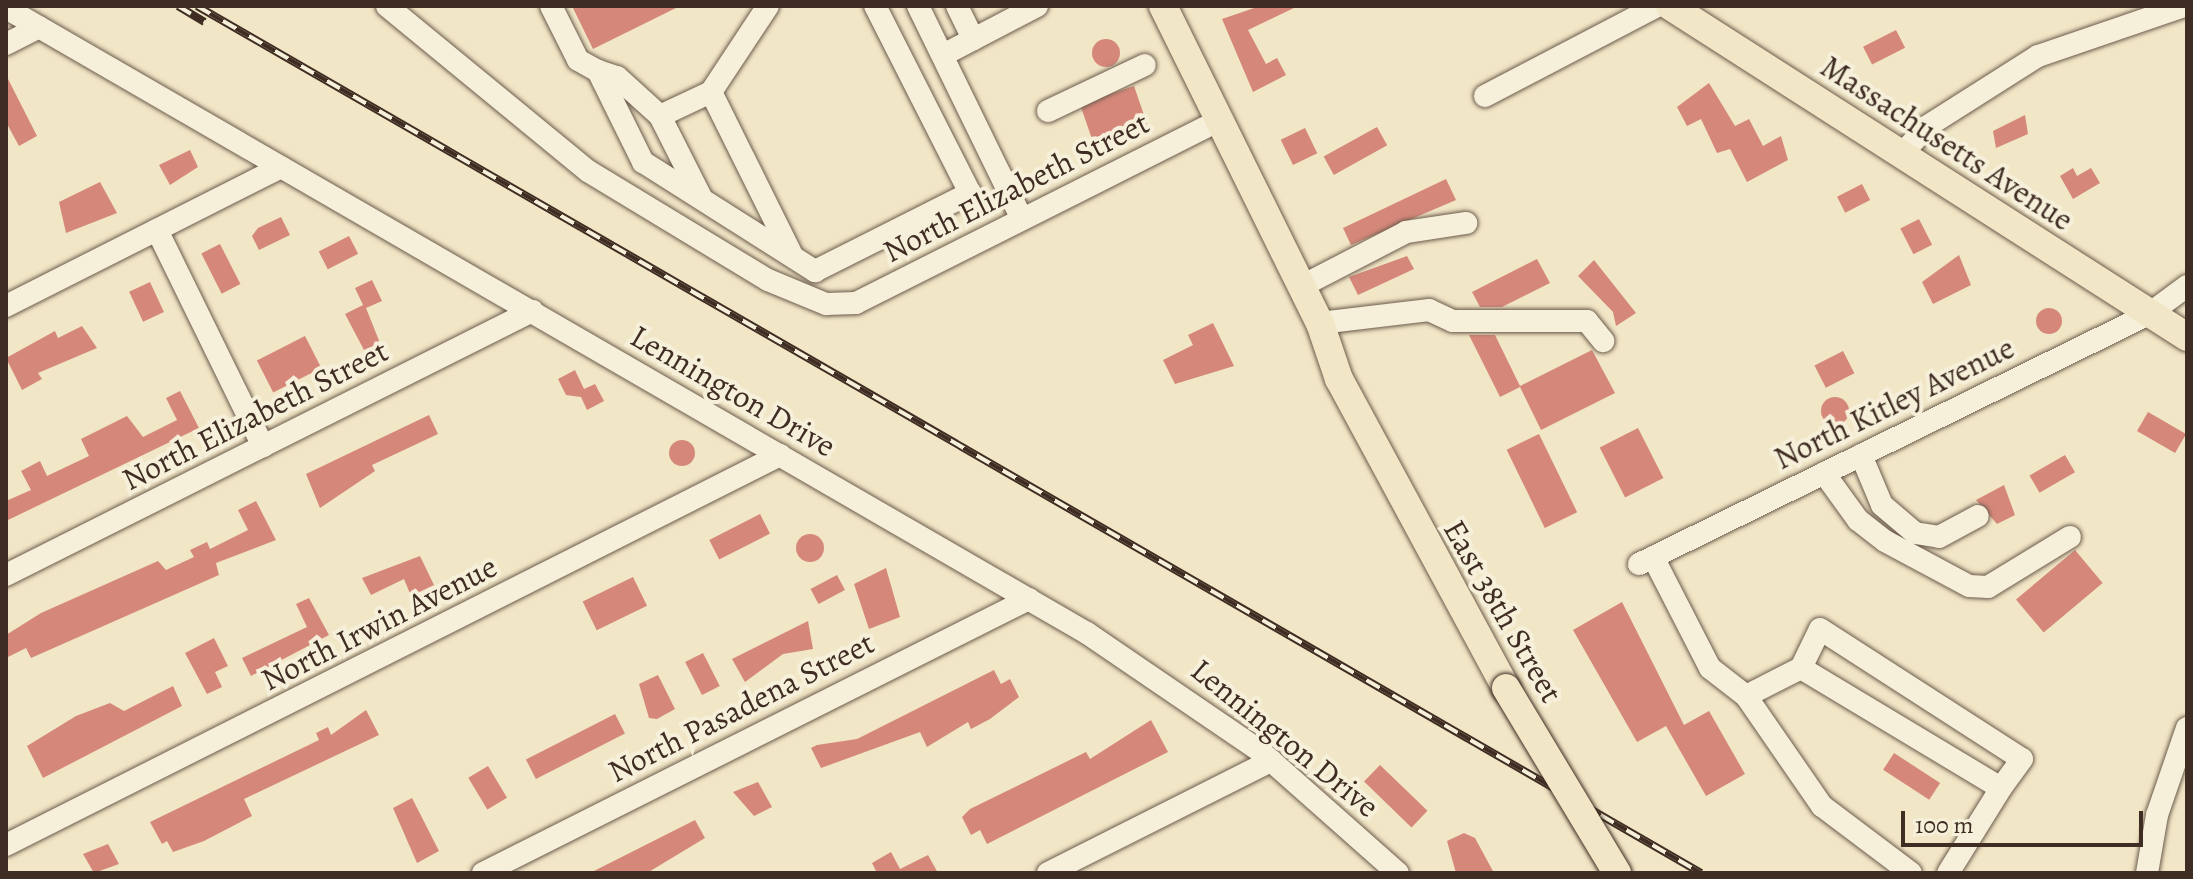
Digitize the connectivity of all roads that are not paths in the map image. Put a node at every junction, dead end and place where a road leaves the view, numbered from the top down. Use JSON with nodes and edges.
{"nodes":[{"id":1,"x":387,"y":6,"type":"edge"},
{"id":2,"x":551,"y":6,"type":"edge"},
{"id":3,"x":768,"y":6,"type":"edge"},
{"id":4,"x":875,"y":6,"type":"edge"},
{"id":5,"x":957,"y":6,"type":"edge"},
{"id":6,"x":1037,"y":6,"type":"edge"},
{"id":7,"x":1657,"y":6,"type":"edge"},
{"id":8,"x":1670,"y":6,"type":"edge"},
{"id":9,"x":2184,"y":6,"type":"edge"},
{"id":10,"x":6,"y":8,"type":"edge"},
{"id":11,"x":925,"y":8,"type":"edge"},
{"id":12,"x":1165,"y":8,"type":"edge"},
{"id":13,"x":39,"y":27,"type":"junction"},
{"id":14,"x":973,"y":39,"type":"junction"},
{"id":15,"x":6,"y":44,"type":"edge"},
{"id":16,"x":943,"y":55,"type":"junction"},
{"id":17,"x":1145,"y":65,"type":"dead end"},
{"id":18,"x":598,"y":71,"type":"junction"},
{"id":19,"x":711,"y":92,"type":"junction"},
{"id":20,"x":1485,"y":96,"type":"dead end"},
{"id":21,"x":1048,"y":111,"type":"dead end"},
{"id":22,"x":660,"y":116,"type":"junction"},
{"id":23,"x":1204,"y":128,"type":"junction"},
{"id":24,"x":1902,"y":154,"type":"junction"},
{"id":25,"x":281,"y":167,"type":"junction"},
{"id":26,"x":702,"y":199,"type":"junction"},
{"id":27,"x":1022,"y":219,"type":"junction"},
{"id":28,"x":1466,"y":223,"type":"dead end"},
{"id":29,"x":157,"y":230,"type":"junction"},
{"id":30,"x":793,"y":256,"type":"junction"},
{"id":31,"x":1302,"y":286,"type":"junction"},
{"id":32,"x":2180,"y":289,"type":"edge"},
{"id":33,"x":6,"y":306,"type":"edge"},
{"id":34,"x":532,"y":311,"type":"junction"},
{"id":35,"x":2149,"y":314,"type":"junction"},
{"id":36,"x":1320,"y":323,"type":"junction"},
{"id":37,"x":2187,"y":337,"type":"edge"},
{"id":38,"x":1603,"y":341,"type":"dead end"},
{"id":39,"x":1339,"y":379,"type":"junction"},
{"id":40,"x":263,"y":446,"type":"junction"},
{"id":41,"x":780,"y":455,"type":"junction"},
{"id":42,"x":1861,"y":455,"type":"junction"},
{"id":43,"x":1824,"y":473,"type":"junction"},
{"id":44,"x":1978,"y":516,"type":"dead end"},
{"id":45,"x":2070,"y":537,"type":"dead end"},
{"id":46,"x":6,"y":575,"type":"edge"},
{"id":47,"x":1029,"y":599,"type":"junction"},
{"id":48,"x":1801,"y":668,"type":"junction"},
{"id":49,"x":1746,"y":696,"type":"junction"},
{"id":50,"x":2187,"y":728,"type":"edge"},
{"id":51,"x":1271,"y":761,"type":"junction"},
{"id":52,"x":2001,"y":788,"type":"junction"},
{"id":53,"x":6,"y":845,"type":"edge"},
{"id":54,"x":483,"y":873,"type":"edge"},
{"id":55,"x":1048,"y":873,"type":"edge"},
{"id":56,"x":1398,"y":873,"type":"edge"},
{"id":57,"x":1617,"y":873,"type":"edge"},
{"id":58,"x":1911,"y":873,"type":"edge"},
{"id":59,"x":1948,"y":873,"type":"edge"},
{"id":60,"x":2147,"y":873,"type":"edge"}],
"edges":[{"from":1,"to":27,"type":"street","name":"North Elizabeth Street"},
{"from":2,"to":18,"type":"street"},
{"from":3,"to":19,"type":"street"},
{"from":4,"to":30,"type":"street"},
{"from":5,"to":14,"type":"street"},
{"from":6,"to":14,"type":"street"},
{"from":7,"to":20,"type":"street"},
{"from":8,"to":24,"type":"main road","name":"Massachusetts Avenue"},
{"from":9,"to":24,"type":"street"},
{"from":10,"to":13,"type":"street","name":"Lennington Drive"},
{"from":11,"to":16,"type":"street"},
{"from":12,"to":23,"type":"main road","name":"East 38th Street"},
{"from":12,"to":31,"type":"main road","name":"East 38th Street"},
{"from":13,"to":15,"type":"street"},
{"from":13,"to":25,"type":"street","name":"Lennington Drive"},
{"from":14,"to":16,"type":"street"},
{"from":16,"to":27,"type":"street"},
{"from":17,"to":21,"type":"street"},
{"from":18,"to":22,"type":"street"},
{"from":18,"to":26,"type":"street"},
{"from":19,"to":22,"type":"street"},
{"from":19,"to":30,"type":"street"},
{"from":22,"to":26,"type":"street"},
{"from":23,"to":27,"type":"street","name":"North Elizabeth Street"},
{"from":23,"to":39,"type":"main road","name":"East 38th Street"},
{"from":24,"to":35,"type":"main road","name":"Massachusetts Avenue"},
{"from":25,"to":29,"type":"street"},
{"from":25,"to":34,"type":"street","name":"Lennington Drive"},
{"from":26,"to":30,"type":"street"},
{"from":28,"to":31,"type":"street"},
{"from":29,"to":33,"type":"street"},
{"from":29,"to":40,"type":"street"},
{"from":31,"to":36,"type":"main road","name":"East 38th Street"},
{"from":32,"to":35,"type":"street","name":"North Kitley Avenue"},
{"from":34,"to":40,"type":"street","name":"North Elizabeth Street"},
{"from":34,"to":41,"type":"street","name":"Lennington Drive"},
{"from":35,"to":37,"type":"main road","name":"Massachusetts Avenue"},
{"from":35,"to":42,"type":"street","name":"North Kitley Avenue"},
{"from":36,"to":38,"type":"street"},
{"from":36,"to":39,"type":"main road","name":"East 38th Street"},
{"from":39,"to":57,"type":"main road","name":"East 38th Street","bridge":true},
{"from":40,"to":46,"type":"street","name":"North Elizabeth Street"},
{"from":41,"to":47,"type":"street","name":"Lennington Drive"},
{"from":41,"to":53,"type":"street","name":"North Irwin Avenue"},
{"from":42,"to":43,"type":"street","name":"North Kitley Avenue"},
{"from":42,"to":44,"type":"street"},
{"from":43,"to":45,"type":"street"},
{"from":43,"to":49,"type":"street","name":"North Kitley Avenue"},
{"from":47,"to":51,"type":"street","name":"Lennington Drive"},
{"from":47,"to":54,"type":"street","name":"North Pasadena Street"},
{"from":48,"to":49,"type":"street"},
{"from":48,"to":52,"type":"street"},
{"from":48,"to":52,"type":"street"},
{"from":49,"to":58,"type":"street"},
{"from":50,"to":60,"type":"street"},
{"from":51,"to":55,"type":"street"},
{"from":51,"to":56,"type":"street","name":"Lennington Drive"},
{"from":52,"to":59,"type":"street"}]}
